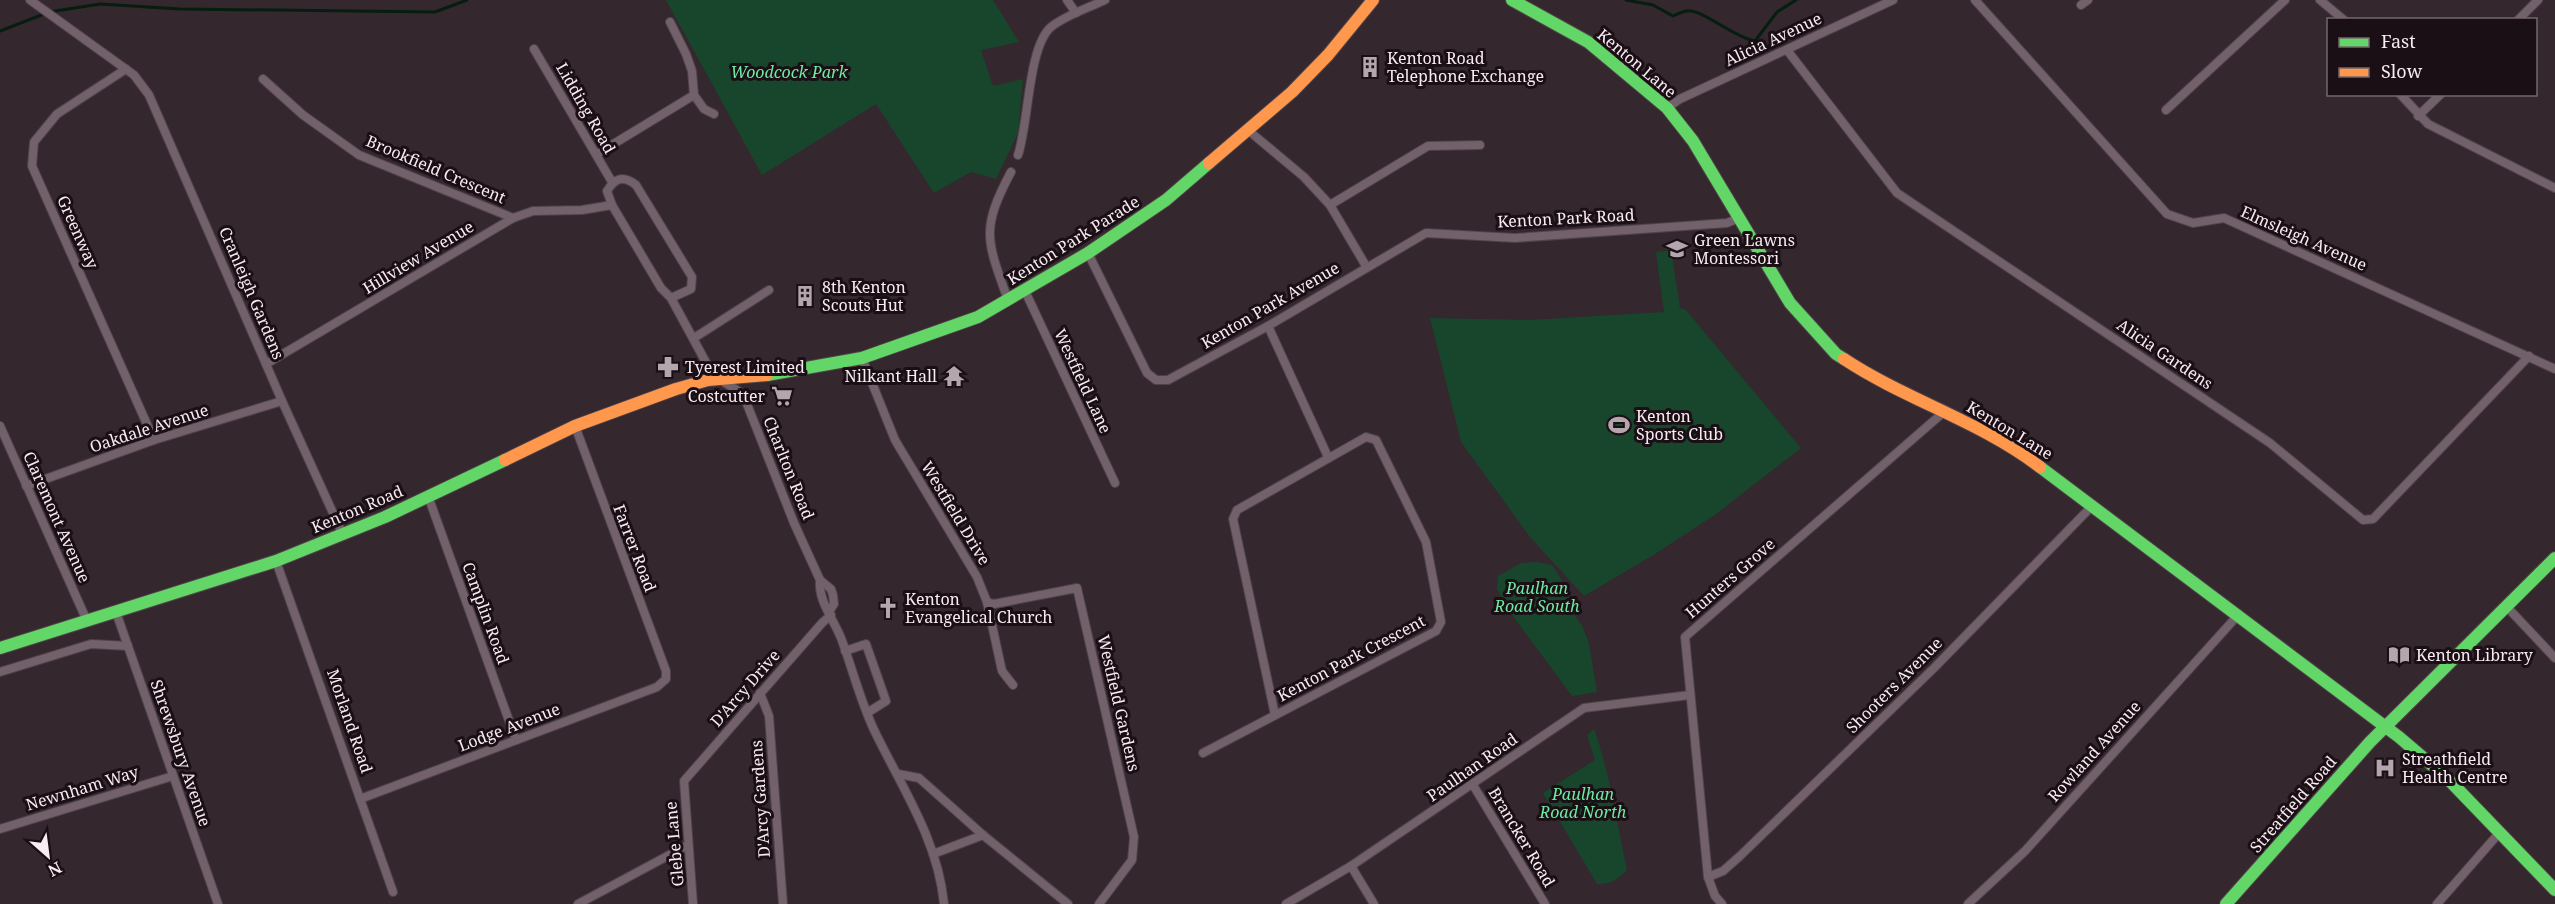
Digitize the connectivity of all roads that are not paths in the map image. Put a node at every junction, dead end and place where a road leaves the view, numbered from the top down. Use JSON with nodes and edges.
{"nodes":[{"id":1,"x":30,"y":0,"type":"edge"},
{"id":2,"x":1067,"y":0,"type":"edge"},
{"id":3,"x":1105,"y":0,"type":"edge"},
{"id":4,"x":1373,"y":0,"type":"edge"},
{"id":5,"x":1512,"y":0,"type":"edge"},
{"id":6,"x":1893,"y":0,"type":"edge"},
{"id":7,"x":1975,"y":0,"type":"edge"},
{"id":8,"x":2285,"y":0,"type":"edge"},
{"id":9,"x":2320,"y":0,"type":"edge"},
{"id":10,"x":2538,"y":0,"type":"edge"},
{"id":11,"x":1076,"y":13,"type":"junction"},
{"id":12,"x":2342,"y":18,"type":"edge"},
{"id":13,"x":2520,"y":18,"type":"edge"},
{"id":14,"x":670,"y":22,"type":"dead end"},
{"id":15,"x":534,"y":49,"type":"dead end"},
{"id":16,"x":1787,"y":50,"type":"junction"},
{"id":17,"x":126,"y":69,"type":"junction"},
{"id":18,"x":262,"y":79,"type":"dead end"},
{"id":19,"x":694,"y":95,"type":"junction"},
{"id":20,"x":2402,"y":96,"type":"edge"},
{"id":21,"x":2439,"y":96,"type":"edge"},
{"id":22,"x":1667,"y":108,"type":"junction"},
{"id":23,"x":2166,"y":111,"type":"dead end"},
{"id":24,"x":714,"y":114,"type":"dead end"},
{"id":25,"x":2418,"y":116,"type":"junction"},
{"id":26,"x":1249,"y":131,"type":"junction"},
{"id":27,"x":1480,"y":145,"type":"dead end"},
{"id":28,"x":597,"y":154,"type":"junction"},
{"id":29,"x":1018,"y":154,"type":"dead end"},
{"id":30,"x":1011,"y":172,"type":"dead end"},
{"id":31,"x":612,"y":182,"type":"junction"},
{"id":32,"x":2554,"y":185,"type":"edge"},
{"id":33,"x":607,"y":191,"type":"junction"},
{"id":34,"x":612,"y":205,"type":"junction"},
{"id":35,"x":1330,"y":206,"type":"junction"},
{"id":36,"x":594,"y":207,"type":"junction"},
{"id":37,"x":513,"y":218,"type":"junction"},
{"id":38,"x":1739,"y":218,"type":"junction"},
{"id":39,"x":1088,"y":253,"type":"junction"},
{"id":40,"x":1366,"y":266,"type":"junction"},
{"id":41,"x":769,"y":290,"type":"dead end"},
{"id":42,"x":1025,"y":291,"type":"junction"},
{"id":43,"x":671,"y":298,"type":"junction"},
{"id":44,"x":1008,"y":300,"type":"junction"},
{"id":45,"x":1268,"y":326,"type":"junction"},
{"id":46,"x":694,"y":338,"type":"junction"},
{"id":47,"x":2529,"y":356,"type":"junction"},
{"id":48,"x":862,"y":358,"type":"junction"},
{"id":49,"x":266,"y":364,"type":"junction"},
{"id":50,"x":2555,"y":369,"type":"edge"},
{"id":51,"x":719,"y":379,"type":"junction"},
{"id":52,"x":282,"y":401,"type":"junction"},
{"id":53,"x":1946,"y":411,"type":"junction"},
{"id":54,"x":0,"y":426,"type":"edge"},
{"id":55,"x":575,"y":426,"type":"junction"},
{"id":56,"x":154,"y":440,"type":"junction"},
{"id":57,"x":1328,"y":456,"type":"junction"},
{"id":58,"x":1115,"y":483,"type":"dead end"},
{"id":59,"x":26,"y":486,"type":"junction"},
{"id":60,"x":428,"y":496,"type":"junction"},
{"id":61,"x":2093,"y":505,"type":"junction"},
{"id":62,"x":343,"y":535,"type":"junction"},
{"id":63,"x":2555,"y":558,"type":"edge"},
{"id":64,"x":276,"y":561,"type":"junction"},
{"id":65,"x":987,"y":602,"type":"junction"},
{"id":66,"x":2506,"y":606,"type":"junction"},
{"id":67,"x":116,"y":612,"type":"junction"},
{"id":68,"x":830,"y":613,"type":"junction"},
{"id":69,"x":2239,"y":614,"type":"junction"},
{"id":70,"x":87,"y":621,"type":"junction"},
{"id":71,"x":128,"y":646,"type":"junction"},
{"id":72,"x":0,"y":648,"type":"edge"},
{"id":73,"x":845,"y":651,"type":"junction"},
{"id":74,"x":2555,"y":658,"type":"edge"},
{"id":75,"x":0,"y":672,"type":"edge"},
{"id":76,"x":666,"y":680,"type":"joint"},
{"id":77,"x":1013,"y":685,"type":"dead end"},
{"id":78,"x":760,"y":693,"type":"junction"},
{"id":79,"x":1690,"y":695,"type":"junction"},
{"id":80,"x":867,"y":713,"type":"junction"},
{"id":81,"x":1275,"y":715,"type":"junction"},
{"id":82,"x":2385,"y":726,"type":"junction"},
{"id":83,"x":516,"y":740,"type":"junction"},
{"id":84,"x":1203,"y":753,"type":"dead end"},
{"id":85,"x":898,"y":774,"type":"junction"},
{"id":86,"x":173,"y":776,"type":"junction"},
{"id":87,"x":684,"y":781,"type":"joint"},
{"id":88,"x":1473,"y":785,"type":"junction"},
{"id":89,"x":360,"y":799,"type":"junction"},
{"id":90,"x":0,"y":829,"type":"edge"},
{"id":91,"x":2500,"y":832,"type":"junction"},
{"id":92,"x":983,"y":835,"type":"junction"},
{"id":93,"x":688,"y":845,"type":"junction"},
{"id":94,"x":933,"y":854,"type":"junction"},
{"id":95,"x":1352,"y":866,"type":"junction"},
{"id":96,"x":1708,"y":877,"type":"junction"},
{"id":97,"x":2555,"y":890,"type":"edge"},
{"id":98,"x":393,"y":892,"type":"dead end"},
{"id":99,"x":218,"y":904,"type":"edge"},
{"id":100,"x":578,"y":904,"type":"edge"},
{"id":101,"x":693,"y":904,"type":"edge"},
{"id":102,"x":783,"y":904,"type":"edge"},
{"id":103,"x":944,"y":904,"type":"edge"},
{"id":104,"x":1068,"y":904,"type":"edge"},
{"id":105,"x":1099,"y":904,"type":"edge"},
{"id":106,"x":1286,"y":904,"type":"edge"},
{"id":107,"x":1374,"y":904,"type":"edge"},
{"id":108,"x":1545,"y":904,"type":"edge"},
{"id":109,"x":1722,"y":904,"type":"edge"},
{"id":110,"x":1968,"y":904,"type":"edge"},
{"id":111,"x":2226,"y":904,"type":"edge"},
{"id":112,"x":2437,"y":904,"type":"edge"}],
"edges":[{"from":1,"to":17,"type":"street","name":"Cranleigh Gardens"},
{"from":2,"to":11,"type":"street"},
{"from":3,"to":11,"type":"street"},
{"from":4,"to":26,"type":"street","name":"Kenton Park Parade"},
{"from":5,"to":22,"type":"street","name":"Kenton Lane"},
{"from":6,"to":16,"type":"street","name":"Alicia Avenue"},
{"from":7,"to":47,"type":"street","name":"Elmsleigh Avenue"},
{"from":8,"to":23,"type":"street"},
{"from":9,"to":12,"type":"street"},
{"from":10,"to":13,"type":"street"},
{"from":11,"to":29,"type":"street"},
{"from":14,"to":19,"type":"street"},
{"from":15,"to":28,"type":"street","name":"Lidding Road"},
{"from":16,"to":22,"type":"street","name":"Alicia Avenue"},
{"from":16,"to":47,"type":"street","name":"Alicia Gardens"},
{"from":17,"to":49,"type":"street","name":"Cranleigh Gardens"},
{"from":17,"to":56,"type":"street","name":"Greenway"},
{"from":18,"to":37,"type":"street","name":"Brookfield Crescent"},
{"from":19,"to":24,"type":"street"},
{"from":19,"to":28,"type":"street"},
{"from":20,"to":25,"type":"street"},
{"from":21,"to":25,"type":"street"},
{"from":22,"to":38,"type":"street","name":"Kenton Lane"},
{"from":25,"to":32,"type":"street"},
{"from":26,"to":35,"type":"street","name":"Kenton Park Avenue"},
{"from":26,"to":39,"type":"street","name":"Kenton Park Parade"},
{"from":27,"to":35,"type":"street"},
{"from":28,"to":31,"type":"street","name":"Lidding Road"},
{"from":30,"to":44,"type":"street"},
{"from":31,"to":33,"type":"street"},
{"from":31,"to":43,"type":"street"},
{"from":33,"to":34,"type":"street"},
{"from":33,"to":36,"type":"street"},
{"from":34,"to":36,"type":"street","name":"Hillview Avenue"},
{"from":34,"to":43,"type":"street"},
{"from":35,"to":40,"type":"street","name":"Kenton Park Avenue"},
{"from":36,"to":37,"type":"street","name":"Hillview Avenue"},
{"from":37,"to":49,"type":"street","name":"Hillview Avenue"},
{"from":38,"to":40,"type":"street","name":"Kenton Park Road"},
{"from":38,"to":53,"type":"street","name":"Kenton Lane"},
{"from":39,"to":42,"type":"street","name":"Kenton Park Parade"},
{"from":39,"to":45,"type":"street","name":"Kenton Park Avenue"},
{"from":40,"to":45,"type":"street","name":"Kenton Park Avenue"},
{"from":41,"to":46,"type":"street"},
{"from":42,"to":44,"type":"street","name":"Kenton Park Parade"},
{"from":42,"to":58,"type":"street","name":"Westfield Lane"},
{"from":43,"to":46,"type":"street"},
{"from":44,"to":48,"type":"street","name":"Kenton Park Parade"},
{"from":45,"to":57,"type":"street"},
{"from":46,"to":51,"type":"street"},
{"from":47,"to":50,"type":"street","name":"Elmsleigh Avenue"},
{"from":48,"to":51,"type":"street","name":"Kenton Park Parade"},
{"from":48,"to":65,"type":"street","name":"Westfield Drive"},
{"from":49,"to":52,"type":"street","name":"Cranleigh Gardens"},
{"from":51,"to":55,"type":"street","name":"Kenton Road"},
{"from":51,"to":68,"type":"street","name":"Charlton Road"},
{"from":52,"to":56,"type":"street","name":"Oakdale Avenue"},
{"from":52,"to":62,"type":"street","name":"Cranleigh Gardens"},
{"from":53,"to":61,"type":"street","name":"Kenton Lane"},
{"from":53,"to":79,"type":"street","name":"Hunters Grove"},
{"from":54,"to":59,"type":"street","name":"Claremont Avenue"},
{"from":55,"to":60,"type":"street","name":"Kenton Road"},
{"from":55,"to":76,"type":"street","name":"Farrer Road"},
{"from":56,"to":59,"type":"street","name":"Oakdale Avenue"},
{"from":57,"to":81,"type":"street","name":"Kenton Park Crescent"},
{"from":57,"to":81,"type":"street","name":"Kenton Park Crescent"},
{"from":59,"to":70,"type":"street","name":"Claremont Avenue"},
{"from":60,"to":62,"type":"street","name":"Kenton Road"},
{"from":60,"to":83,"type":"street","name":"Camplin Road"},
{"from":61,"to":69,"type":"street","name":"Kenton Lane"},
{"from":61,"to":96,"type":"street","name":"Shooters Avenue"},
{"from":62,"to":64,"type":"street","name":"Kenton Road"},
{"from":63,"to":66,"type":"street","name":"Streatfield Road"},
{"from":64,"to":67,"type":"street","name":"Kenton Road"},
{"from":64,"to":89,"type":"street","name":"Morland Road"},
{"from":65,"to":77,"type":"street","name":"Westfield Drive"},
{"from":65,"to":105,"type":"street","name":"Westfield Gardens"},
{"from":66,"to":74,"type":"street"},
{"from":66,"to":82,"type":"street","name":"Streatfield Road"},
{"from":67,"to":70,"type":"street","name":"Kenton Road"},
{"from":67,"to":71,"type":"street","name":"Shrewsbury Avenue"},
{"from":68,"to":73,"type":"street","name":"Charlton Road"},
{"from":68,"to":78,"type":"street","name":"D'Arcy Drive"},
{"from":69,"to":82,"type":"street","name":"Kenton Lane"},
{"from":69,"to":110,"type":"street","name":"Rowland Avenue"},
{"from":70,"to":72,"type":"street","name":"Kenton Road"},
{"from":71,"to":75,"type":"street"},
{"from":71,"to":86,"type":"street","name":"Shrewsbury Avenue"},
{"from":73,"to":80,"type":"street","name":"Charlton Road"},
{"from":73,"to":80,"type":"street"},
{"from":76,"to":83,"type":"street","name":"Lodge Avenue"},
{"from":78,"to":87,"type":"street","name":"D'Arcy Drive"},
{"from":78,"to":102,"type":"street","name":"D'Arcy Gardens"},
{"from":79,"to":88,"type":"street","name":"Paulhan Road"},
{"from":79,"to":96,"type":"street","name":"Hunters Grove"},
{"from":80,"to":85,"type":"street","name":"Charlton Road"},
{"from":81,"to":84,"type":"street","name":"Kenton Park Crescent"},
{"from":82,"to":91,"type":"street","name":"Kenton Lane"},
{"from":82,"to":111,"type":"street","name":"Streatfield Road"},
{"from":83,"to":89,"type":"street","name":"Lodge Avenue"},
{"from":85,"to":92,"type":"street"},
{"from":85,"to":94,"type":"street","name":"Charlton Road"},
{"from":86,"to":90,"type":"street","name":"Newnham Way"},
{"from":86,"to":99,"type":"street","name":"Shrewsbury Avenue"},
{"from":87,"to":93,"type":"street","name":"Glebe Lane"},
{"from":88,"to":95,"type":"street","name":"Paulhan Road"},
{"from":88,"to":108,"type":"street","name":"Brancker Road"},
{"from":89,"to":98,"type":"street","name":"Morland Road"},
{"from":91,"to":97,"type":"street","name":"Kenton Lane"},
{"from":91,"to":112,"type":"street"},
{"from":92,"to":94,"type":"street"},
{"from":92,"to":104,"type":"street"},
{"from":93,"to":100,"type":"street"},
{"from":93,"to":101,"type":"street","name":"Glebe Lane"},
{"from":94,"to":103,"type":"street","name":"Charlton Road"},
{"from":95,"to":106,"type":"street","name":"Paulhan Road"},
{"from":95,"to":107,"type":"street"},
{"from":96,"to":109,"type":"street","name":"Hunters Grove"}]}
